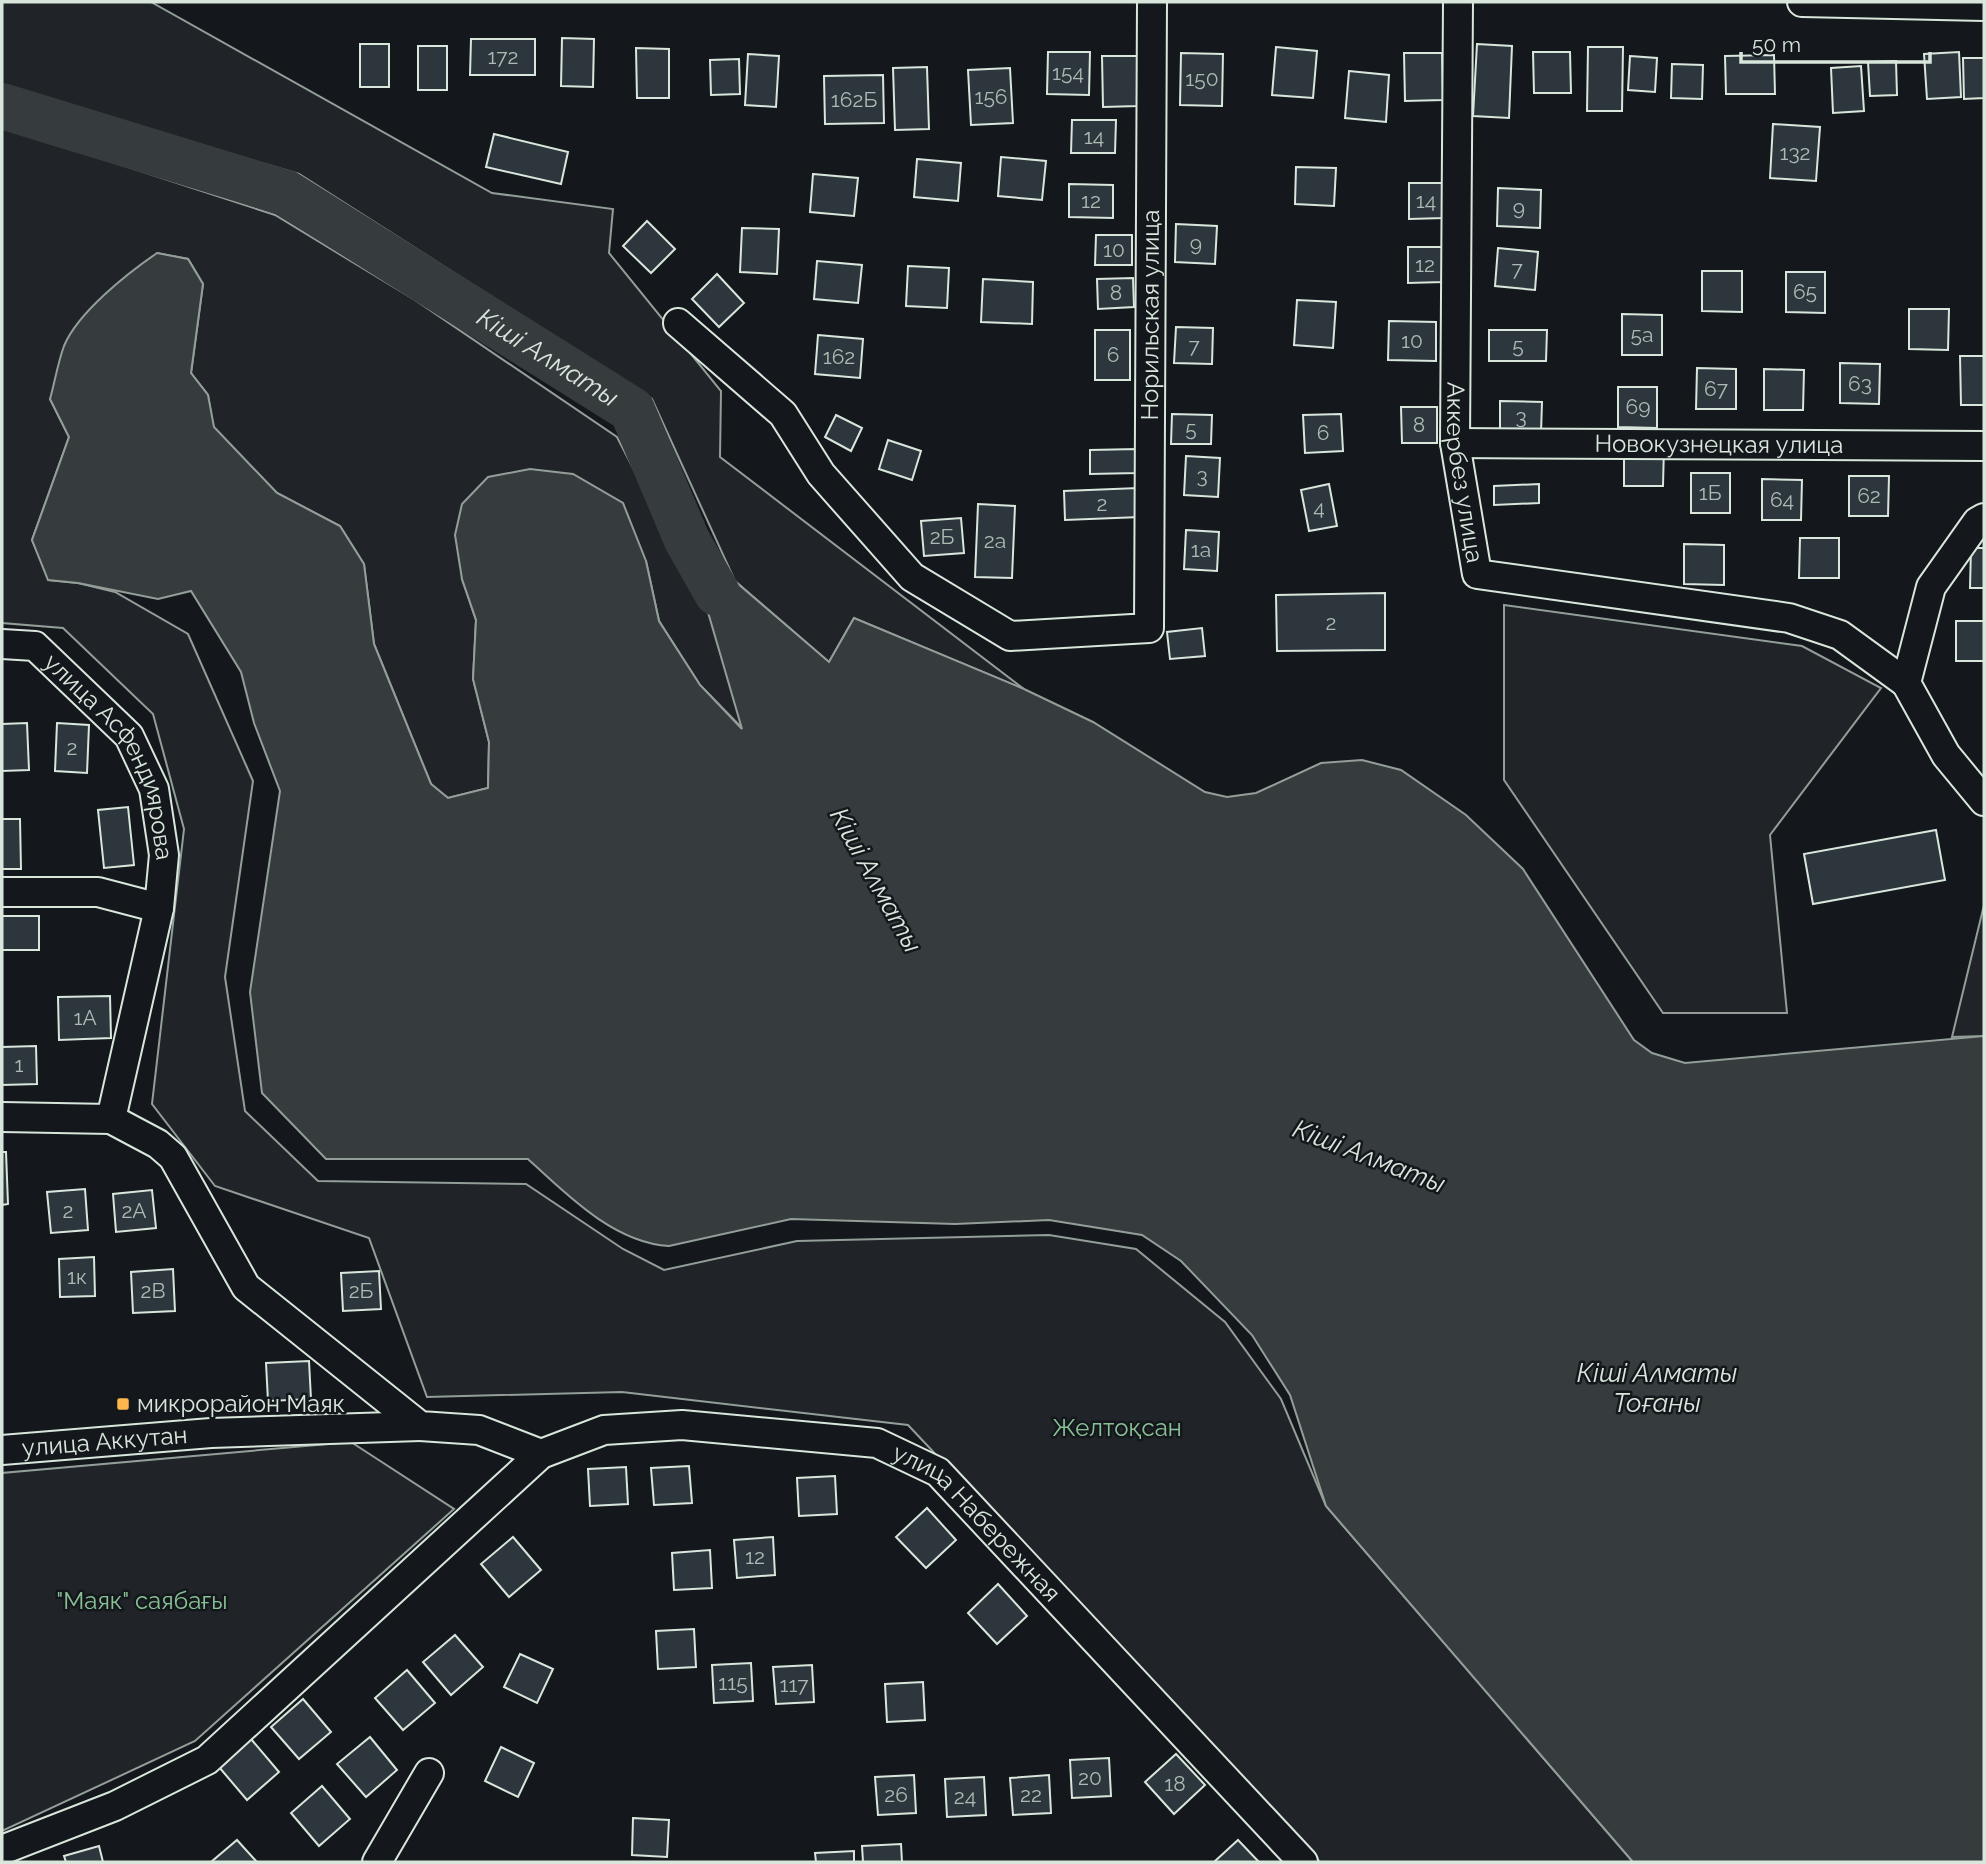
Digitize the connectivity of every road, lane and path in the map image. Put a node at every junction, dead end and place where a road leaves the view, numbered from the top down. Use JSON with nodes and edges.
{"nodes":[{"id":1,"x":1152,"y":2,"type":"edge"},
{"id":2,"x":1458,"y":2,"type":"edge"},
{"id":3,"x":1802,"y":2,"type":"edge"},
{"id":4,"x":1984,"y":6,"type":"edge"},
{"id":5,"x":678,"y":323,"type":"dead end"},
{"id":6,"x":1455,"y":443,"type":"junction"},
{"id":7,"x":1984,"y":446,"type":"edge"},
{"id":8,"x":1984,"y":518,"type":"edge"},
{"id":9,"x":2,"y":644,"type":"edge"},
{"id":10,"x":1906,"y":683,"type":"junction"},
{"id":11,"x":1984,"y":800,"type":"edge"},
{"id":12,"x":2,"y":891,"type":"edge"},
{"id":13,"x":159,"y":908,"type":"junction"},
{"id":14,"x":2,"y":1116,"type":"edge"},
{"id":15,"x":111,"y":1119,"type":"junction"},
{"id":16,"x":420,"y":1426,"type":"junction"},
{"id":17,"x":2,"y":1450,"type":"edge"},
{"id":18,"x":541,"y":1454,"type":"junction"},
{"id":19,"x":429,"y":1773,"type":"dead end"},
{"id":20,"x":2,"y":1850,"type":"edge"},
{"id":21,"x":377,"y":1862,"type":"edge"},
{"id":22,"x":1303,"y":1862,"type":"edge"}],
"edges":[{"from":1,"to":5,"type":"street","name":"Норильская улица"},
{"from":2,"to":6,"type":"street","name":"Аккербез улица"},
{"from":3,"to":4,"type":"street"},
{"from":6,"to":7,"type":"street","name":"Новокузнецкая улица"},
{"from":6,"to":10,"type":"street","name":"Аккербез улица"},
{"from":8,"to":10,"type":"street"},
{"from":9,"to":13,"type":"street","name":"улица Асфендиярова"},
{"from":10,"to":11,"type":"street","name":"Аккербез улица"},
{"from":12,"to":13,"type":"street","name":"улица Асфендиярова"},
{"from":13,"to":15,"type":"street","name":"улица Асфендиярова"},
{"from":14,"to":15,"type":"street"},
{"from":15,"to":16,"type":"street"},
{"from":16,"to":17,"type":"street","name":"улица Аккутан"},
{"from":16,"to":18,"type":"street"},
{"from":18,"to":20,"type":"street"},
{"from":18,"to":22,"type":"street","name":"улица Набережная"},
{"from":19,"to":21,"type":"street"}]}
